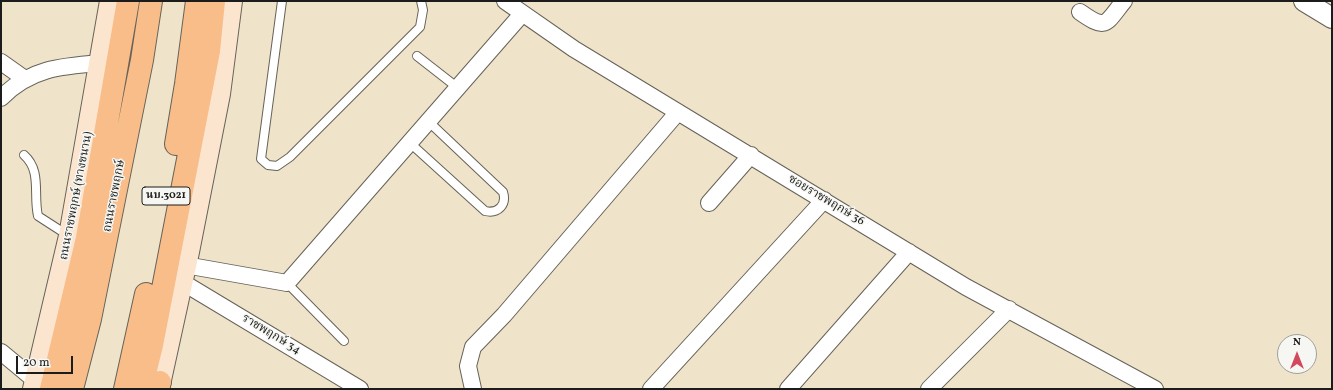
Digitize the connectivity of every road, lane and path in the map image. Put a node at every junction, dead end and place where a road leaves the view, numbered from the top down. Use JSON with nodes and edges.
{"nodes":[{"id":1,"x":111,"y":1,"type":"edge"},
{"id":2,"x":128,"y":1,"type":"edge"},
{"id":3,"x":150,"y":1,"type":"edge"},
{"id":4,"x":197,"y":1,"type":"edge"},
{"id":5,"x":214,"y":1,"type":"edge"},
{"id":6,"x":231,"y":1,"type":"edge"},
{"id":7,"x":282,"y":1,"type":"edge"},
{"id":8,"x":421,"y":1,"type":"edge"},
{"id":9,"x":505,"y":1,"type":"edge"},
{"id":10,"x":1124,"y":1,"type":"edge"},
{"id":11,"x":1310,"y":2,"type":"edge"},
{"id":12,"x":1080,"y":12,"type":"dead end"},
{"id":13,"x":522,"y":14,"type":"junction"},
{"id":14,"x":1332,"y":18,"type":"edge"},
{"id":15,"x":418,"y":56,"type":"dead end"},
{"id":16,"x":1,"y":62,"type":"edge"},
{"id":17,"x":102,"y":63,"type":"junction"},
{"id":18,"x":24,"y":79,"type":"junction"},
{"id":19,"x":458,"y":88,"type":"junction"},
{"id":20,"x":1,"y":98,"type":"edge"},
{"id":21,"x":678,"y":112,"type":"junction"},
{"id":22,"x":429,"y":122,"type":"junction"},
{"id":23,"x":410,"y":143,"type":"junction"},
{"id":24,"x":24,"y":154,"type":"dead end"},
{"id":25,"x":751,"y":155,"type":"junction"},
{"id":26,"x":824,"y":200,"type":"junction"},
{"id":27,"x":709,"y":203,"type":"dead end"},
{"id":28,"x":70,"y":236,"type":"junction"},
{"id":29,"x":909,"y":252,"type":"junction"},
{"id":30,"x":184,"y":274,"type":"junction"},
{"id":31,"x":287,"y":283,"type":"junction"},
{"id":32,"x":1009,"y":309,"type":"junction"},
{"id":33,"x":344,"y":341,"type":"dead end"},
{"id":34,"x":1,"y":352,"type":"edge"},
{"id":35,"x":40,"y":386,"type":"edge"},
{"id":36,"x":154,"y":387,"type":"edge"},
{"id":37,"x":72,"y":389,"type":"edge"},
{"id":38,"x":125,"y":389,"type":"edge"},
{"id":39,"x":360,"y":389,"type":"edge"},
{"id":40,"x":474,"y":389,"type":"edge"},
{"id":41,"x":651,"y":389,"type":"edge"},
{"id":42,"x":788,"y":389,"type":"edge"},
{"id":43,"x":929,"y":389,"type":"edge"},
{"id":44,"x":1155,"y":389,"type":"edge"}],
"edges":[{"from":1,"to":17,"type":"main road","name":"ถนนราชพฤกษ์ (ทางขนาน)"},
{"from":2,"to":35,"type":"main road"},
{"from":3,"to":37,"type":"main road","name":"ถนนราชพฤกษ์"},
{"from":4,"to":38,"type":"main road","number":"นบ.3021"},
{"from":5,"to":36,"type":"main road"},
{"from":6,"to":30,"type":"main road"},
{"from":7,"to":8,"type":"lane"},
{"from":9,"to":13,"type":"street","name":"ซอยราชพฤกษ์ 36"},
{"from":10,"to":12,"type":"street"},
{"from":11,"to":14,"type":"street"},
{"from":13,"to":19,"type":"street"},
{"from":13,"to":21,"type":"street","name":"ซอยราชพฤกษ์ 36"},
{"from":15,"to":19,"type":"lane"},
{"from":16,"to":18,"type":"street"},
{"from":17,"to":18,"type":"street"},
{"from":17,"to":28,"type":"main road","name":"ถนนราชพฤกษ์ (ทางขนาน)"},
{"from":18,"to":20,"type":"street"},
{"from":19,"to":22,"type":"street"},
{"from":21,"to":25,"type":"street","name":"ซอยราชพฤกษ์ 36"},
{"from":21,"to":40,"type":"street"},
{"from":22,"to":23,"type":"street"},
{"from":22,"to":23,"type":"lane"},
{"from":23,"to":31,"type":"street"},
{"from":24,"to":28,"type":"lane"},
{"from":25,"to":26,"type":"street","name":"ซอยราชพฤกษ์ 36"},
{"from":25,"to":27,"type":"street"},
{"from":26,"to":29,"type":"street","name":"ซอยราชพฤกษ์ 36"},
{"from":26,"to":41,"type":"street"},
{"from":28,"to":35,"type":"main road","name":"ถนนราชพฤกษ์ (ทางขนาน)"},
{"from":29,"to":32,"type":"street","name":"ซอยราชพฤกษ์ 36"},
{"from":29,"to":42,"type":"street"},
{"from":30,"to":31,"type":"street"},
{"from":30,"to":36,"type":"main road"},
{"from":30,"to":39,"type":"street","name":"ราชพฤกษ์ 34"},
{"from":31,"to":33,"type":"lane"},
{"from":32,"to":43,"type":"street"},
{"from":32,"to":44,"type":"street","name":"ซอยราชพฤกษ์ 36"},
{"from":34,"to":35,"type":"street"}]}
